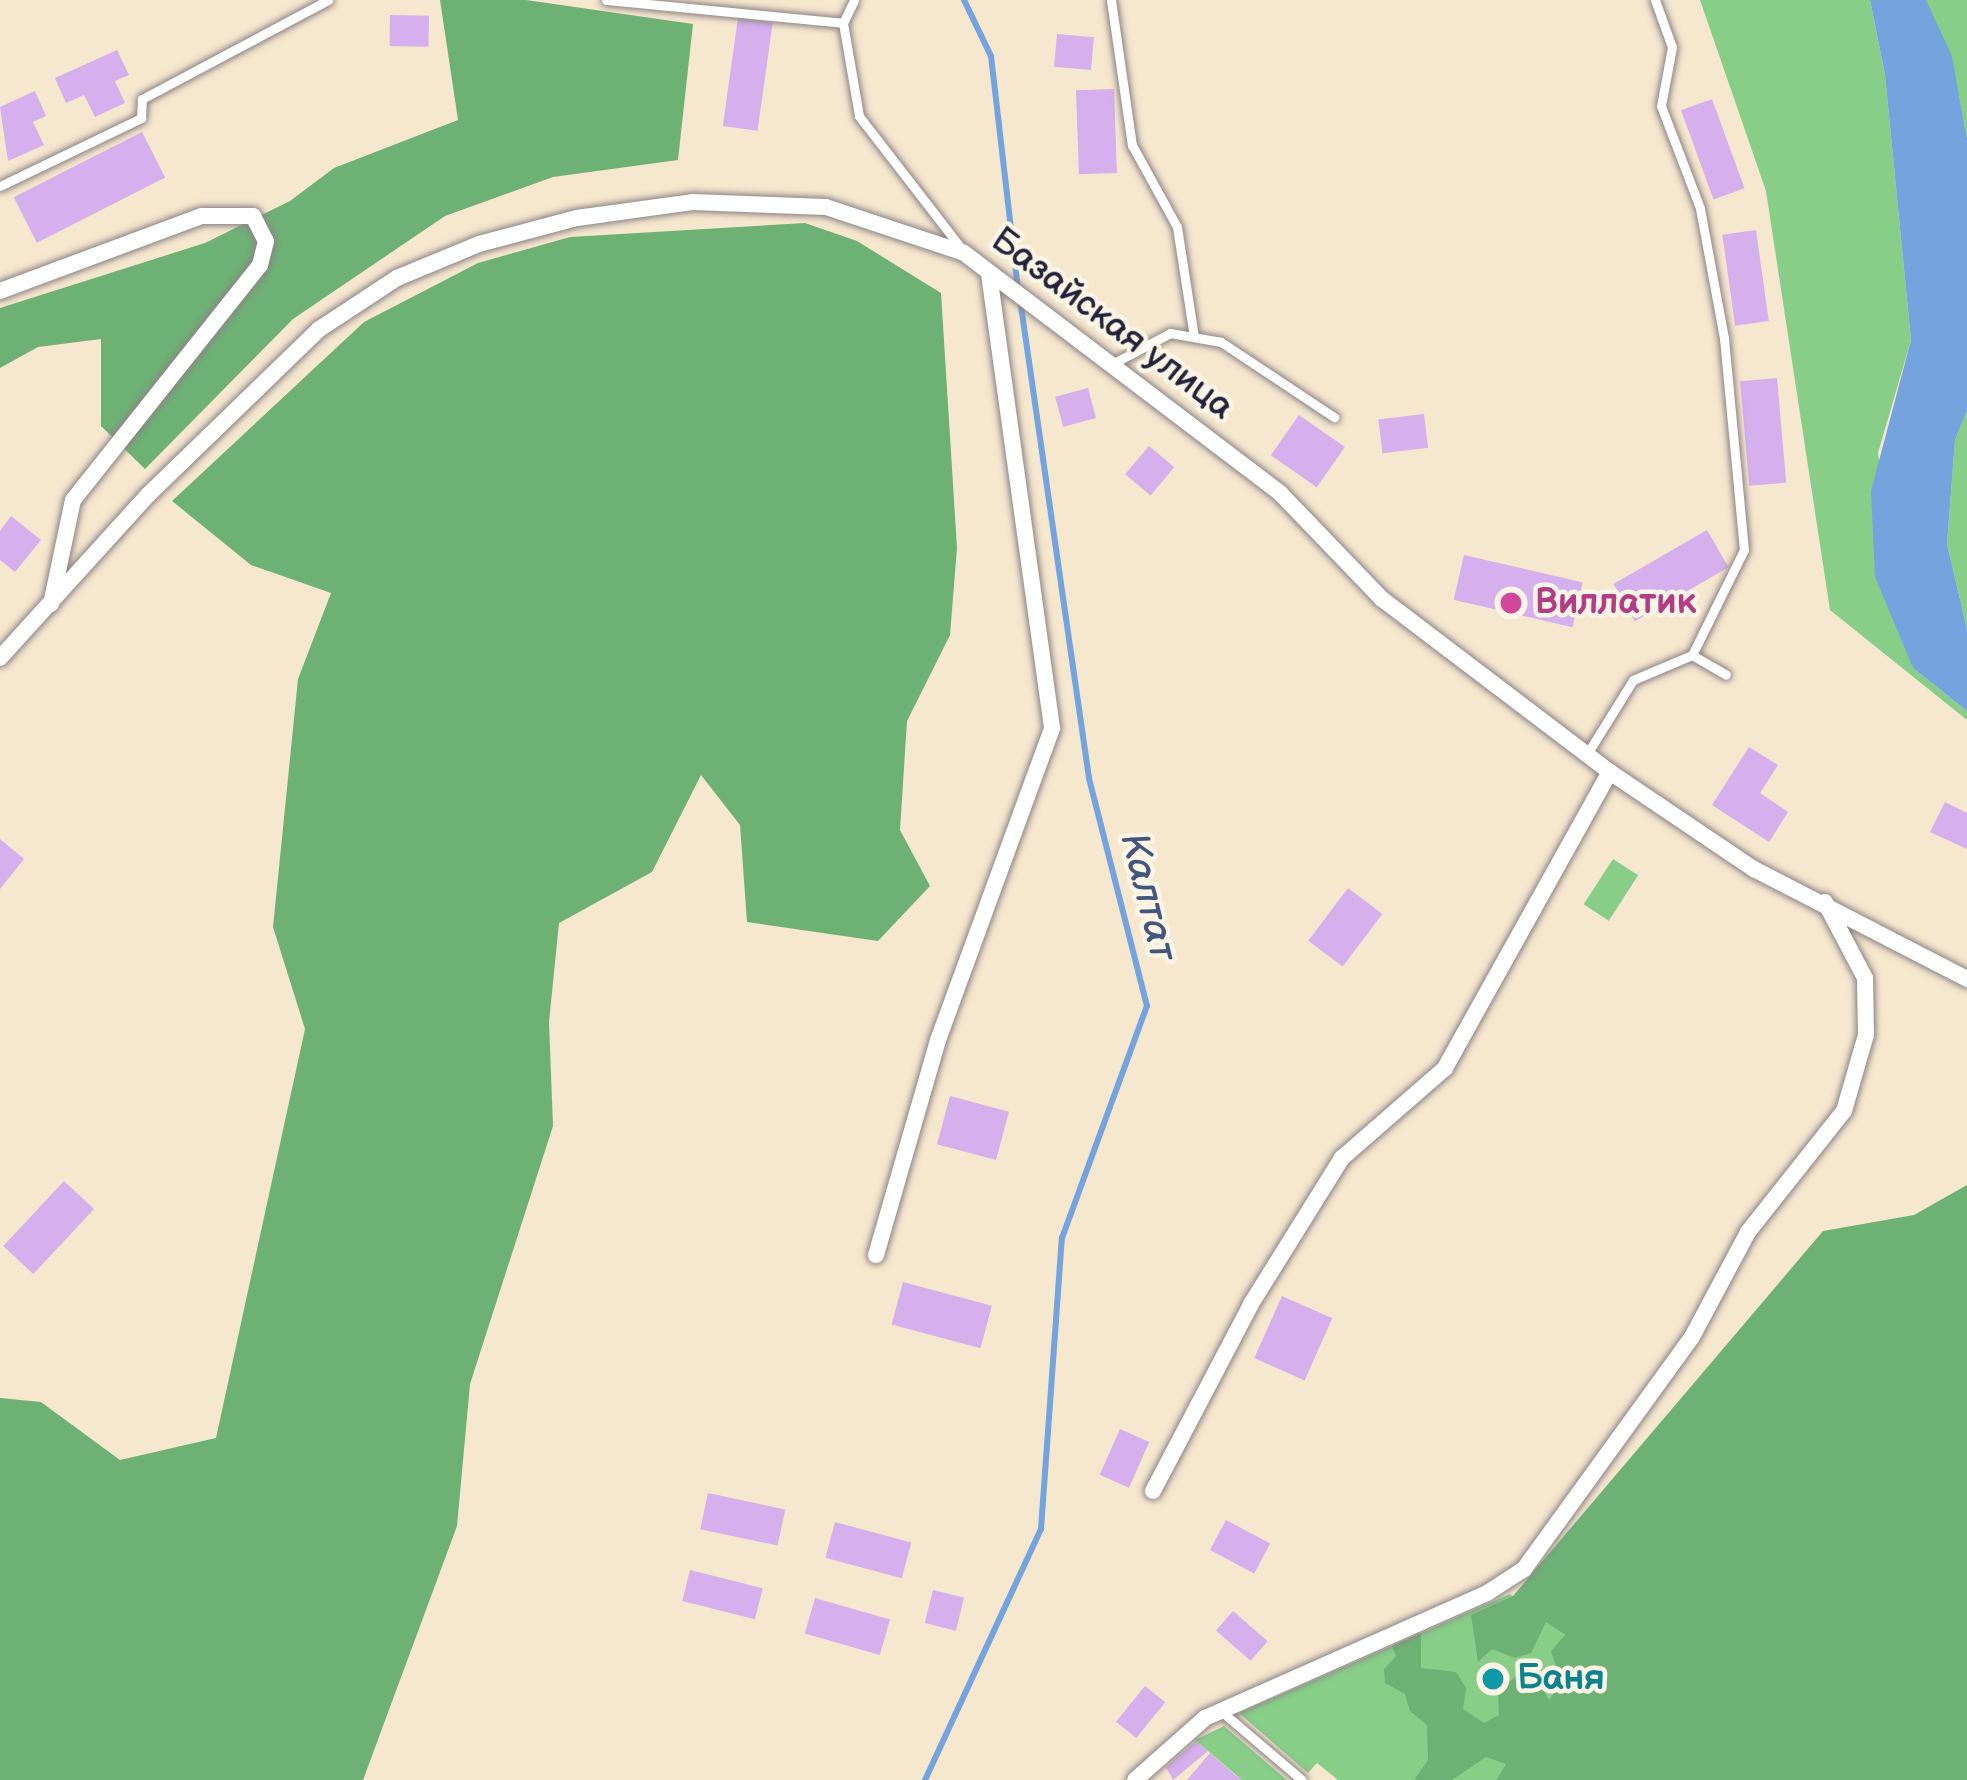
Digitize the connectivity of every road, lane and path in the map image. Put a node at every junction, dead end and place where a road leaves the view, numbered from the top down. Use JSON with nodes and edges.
{"nodes":[{"id":1,"x":328,"y":0,"type":"edge"},
{"id":2,"x":606,"y":0,"type":"edge"},
{"id":3,"x":854,"y":0,"type":"edge"},
{"id":4,"x":1111,"y":0,"type":"edge"},
{"id":5,"x":1655,"y":0,"type":"edge"},
{"id":6,"x":843,"y":23,"type":"junction"},
{"id":7,"x":0,"y":186,"type":"edge"},
{"id":8,"x":964,"y":253,"type":"junction"},
{"id":9,"x":994,"y":278,"type":"junction"},
{"id":10,"x":0,"y":291,"type":"edge"},
{"id":11,"x":1194,"y":338,"type":"junction"},
{"id":12,"x":1112,"y":364,"type":"junction"},
{"id":13,"x":1334,"y":417,"type":"dead end"},
{"id":14,"x":51,"y":604,"type":"junction"},
{"id":15,"x":1692,"y":655,"type":"junction"},
{"id":16,"x":0,"y":658,"type":"edge"},
{"id":17,"x":1726,"y":675,"type":"dead end"},
{"id":18,"x":1587,"y":754,"type":"junction"},
{"id":19,"x":1610,"y":772,"type":"junction"},
{"id":20,"x":1825,"y":902,"type":"junction"},
{"id":21,"x":1967,"y":979,"type":"edge"},
{"id":22,"x":876,"y":1255,"type":"dead end"},
{"id":23,"x":1153,"y":1490,"type":"dead end"},
{"id":24,"x":1221,"y":1711,"type":"junction"},
{"id":25,"x":1135,"y":1780,"type":"edge"},
{"id":26,"x":1302,"y":1780,"type":"edge"}],
"edges":[{"from":1,"to":7,"type":"lane"},
{"from":2,"to":6,"type":"lane"},
{"from":3,"to":6,"type":"lane"},
{"from":4,"to":11,"type":"lane"},
{"from":5,"to":15,"type":"lane"},
{"from":6,"to":8,"type":"lane"},
{"from":8,"to":9,"type":"street","name":"Базайская улица"},
{"from":8,"to":14,"type":"street","name":"Базайская улица"},
{"from":9,"to":12,"type":"street","name":"Базайская улица"},
{"from":9,"to":22,"type":"street"},
{"from":10,"to":14,"type":"street"},
{"from":11,"to":12,"type":"lane"},
{"from":11,"to":13,"type":"lane"},
{"from":12,"to":18,"type":"street","name":"Базайская улица"},
{"from":14,"to":16,"type":"street","name":"Базайская улица"},
{"from":15,"to":17,"type":"lane"},
{"from":15,"to":18,"type":"lane"},
{"from":18,"to":19,"type":"street","name":"Базайская улица"},
{"from":19,"to":20,"type":"street","name":"Базайская улица"},
{"from":19,"to":23,"type":"street"},
{"from":20,"to":21,"type":"street","name":"Базайская улица"},
{"from":20,"to":24,"type":"street"},
{"from":24,"to":25,"type":"street"},
{"from":24,"to":26,"type":"lane"}]}
